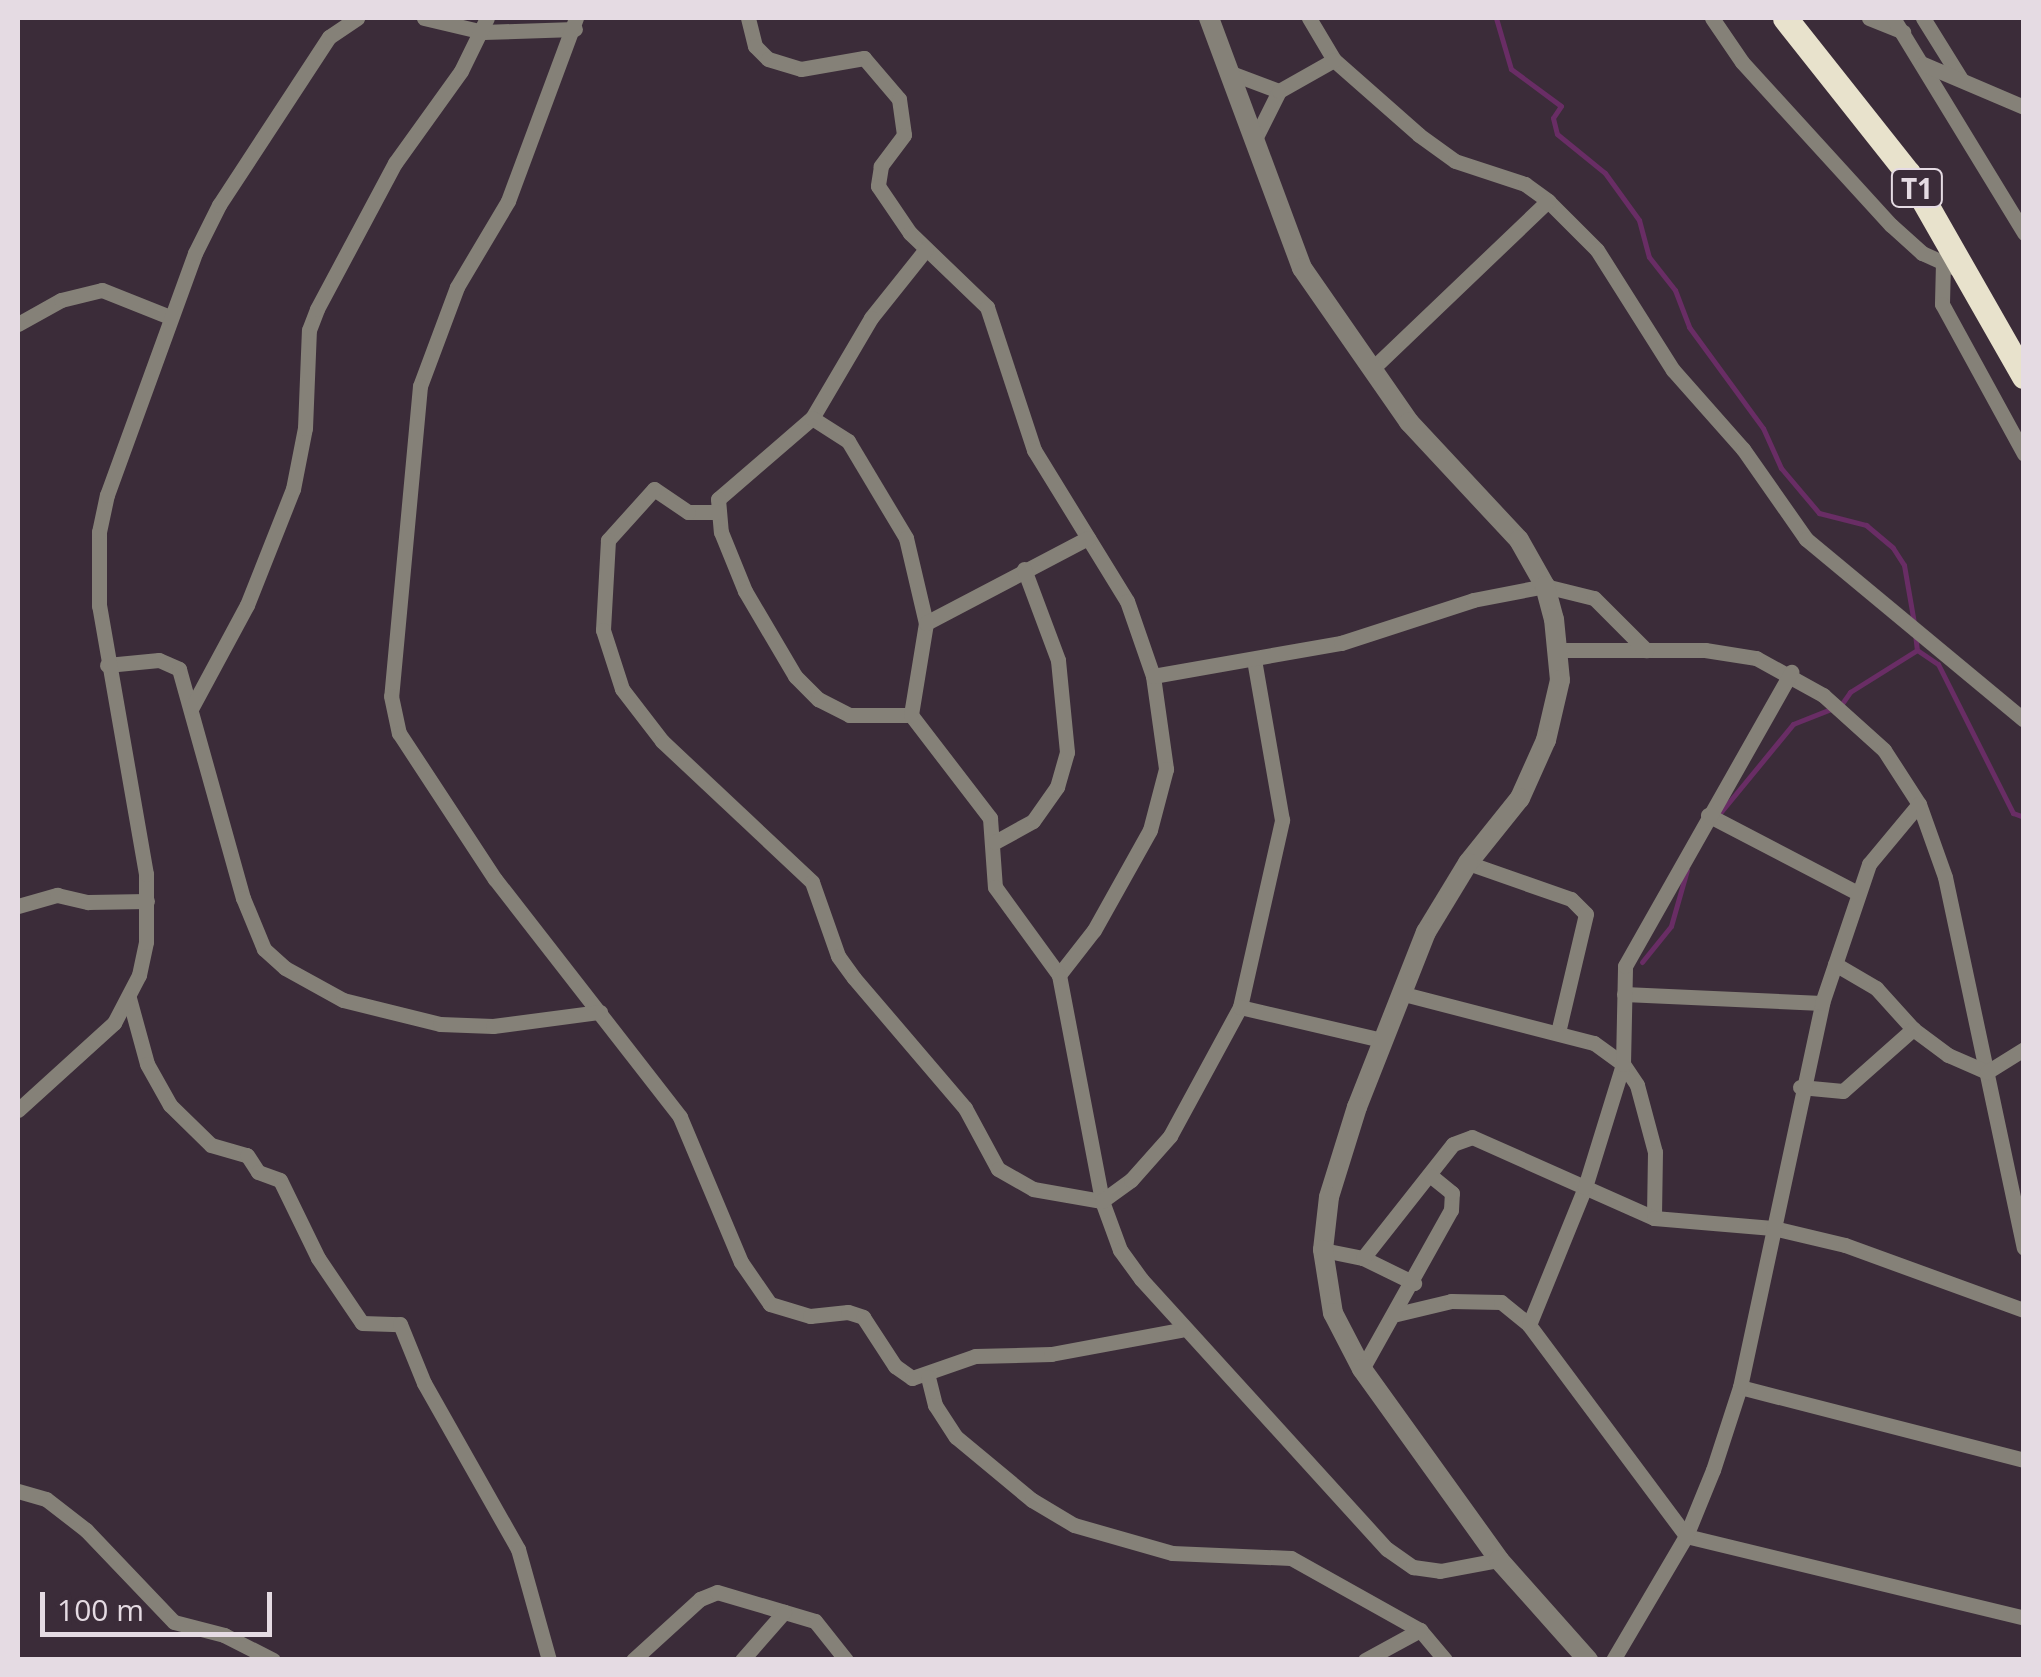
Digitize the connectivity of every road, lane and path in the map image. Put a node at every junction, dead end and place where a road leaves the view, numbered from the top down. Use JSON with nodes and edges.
{"nodes":[{"id":1,"x":357,"y":18,"type":"edge"},
{"id":2,"x":424,"y":18,"type":"edge"},
{"id":3,"x":748,"y":18,"type":"edge"},
{"id":4,"x":1209,"y":18,"type":"edge"},
{"id":5,"x":1309,"y":18,"type":"edge"},
{"id":6,"x":1712,"y":18,"type":"edge"},
{"id":7,"x":1784,"y":18,"type":"edge"},
{"id":8,"x":1869,"y":18,"type":"edge"},
{"id":9,"x":1893,"y":18,"type":"edge"},
{"id":10,"x":1923,"y":18,"type":"edge"},
{"id":11,"x":576,"y":23,"type":"edge"},
{"id":12,"x":485,"y":25,"type":"edge"},
{"id":13,"x":1902,"y":32,"type":"junction"},
{"id":14,"x":1334,"y":60,"type":"junction"},
{"id":15,"x":1924,"y":64,"type":"junction"},
{"id":16,"x":1231,"y":73,"type":"junction"},
{"id":17,"x":1961,"y":79,"type":"junction"},
{"id":18,"x":1279,"y":91,"type":"junction"},
{"id":19,"x":2024,"y":106,"type":"edge"},
{"id":20,"x":1256,"y":137,"type":"junction"},
{"id":21,"x":1548,"y":201,"type":"junction"},
{"id":22,"x":2024,"y":233,"type":"edge"},
{"id":23,"x":926,"y":249,"type":"junction"},
{"id":24,"x":1943,"y":262,"type":"junction"},
{"id":25,"x":1968,"y":273,"type":"junction"},
{"id":26,"x":170,"y":318,"type":"junction"},
{"id":27,"x":18,"y":324,"type":"edge"},
{"id":28,"x":1372,"y":369,"type":"junction"},
{"id":29,"x":2024,"y":376,"type":"edge"},
{"id":30,"x":812,"y":418,"type":"junction"},
{"id":31,"x":2024,"y":454,"type":"edge"},
{"id":32,"x":717,"y":512,"type":"junction"},
{"id":33,"x":1088,"y":538,"type":"junction"},
{"id":34,"x":1024,"y":569,"type":"junction"},
{"id":35,"x":1545,"y":586,"type":"junction"},
{"id":36,"x":926,"y":623,"type":"junction"},
{"id":37,"x":1559,"y":650,"type":"junction"},
{"id":38,"x":1646,"y":650,"type":"junction"},
{"id":39,"x":1254,"y":660,"type":"junction"},
{"id":40,"x":106,"y":665,"type":"junction"},
{"id":41,"x":1791,"y":672,"type":"junction"},
{"id":42,"x":1153,"y":676,"type":"junction"},
{"id":43,"x":192,"y":708,"type":"junction"},
{"id":44,"x":911,"y":715,"type":"junction"},
{"id":45,"x":2024,"y":720,"type":"edge"},
{"id":46,"x":1919,"y":804,"type":"junction"},
{"id":47,"x":1708,"y":814,"type":"junction"},
{"id":48,"x":995,"y":842,"type":"junction"},
{"id":49,"x":1468,"y":863,"type":"junction"},
{"id":50,"x":1858,"y":894,"type":"junction"},
{"id":51,"x":147,"y":901,"type":"junction"},
{"id":52,"x":18,"y":906,"type":"edge"},
{"id":53,"x":1835,"y":964,"type":"junction"},
{"id":54,"x":1059,"y":975,"type":"junction"},
{"id":55,"x":1400,"y":994,"type":"junction"},
{"id":56,"x":1624,"y":994,"type":"junction"},
{"id":57,"x":130,"y":998,"type":"junction"},
{"id":58,"x":1822,"y":1004,"type":"junction"},
{"id":59,"x":1240,"y":1007,"type":"junction"},
{"id":60,"x":600,"y":1012,"type":"junction"},
{"id":61,"x":1913,"y":1029,"type":"junction"},
{"id":62,"x":1558,"y":1032,"type":"junction"},
{"id":63,"x":1382,"y":1040,"type":"junction"},
{"id":64,"x":2024,"y":1049,"type":"edge"},
{"id":65,"x":1622,"y":1064,"type":"junction"},
{"id":66,"x":1987,"y":1072,"type":"junction"},
{"id":67,"x":1800,"y":1087,"type":"junction"},
{"id":68,"x":18,"y":1110,"type":"edge"},
{"id":69,"x":1432,"y":1177,"type":"junction"},
{"id":70,"x":1585,"y":1188,"type":"junction"},
{"id":71,"x":1102,"y":1201,"type":"junction"},
{"id":72,"x":1654,"y":1218,"type":"junction"},
{"id":73,"x":1774,"y":1228,"type":"junction"},
{"id":74,"x":2024,"y":1248,"type":"edge"},
{"id":75,"x":1323,"y":1250,"type":"junction"},
{"id":76,"x":1363,"y":1258,"type":"junction"},
{"id":77,"x":1414,"y":1283,"type":"junction"},
{"id":78,"x":2024,"y":1310,"type":"edge"},
{"id":79,"x":1397,"y":1314,"type":"junction"},
{"id":80,"x":1529,"y":1326,"type":"junction"},
{"id":81,"x":1181,"y":1330,"type":"junction"},
{"id":82,"x":1362,"y":1369,"type":"junction"},
{"id":83,"x":928,"y":1377,"type":"junction"},
{"id":84,"x":1740,"y":1387,"type":"junction"},
{"id":85,"x":2024,"y":1460,"type":"edge"},
{"id":86,"x":18,"y":1491,"type":"edge"},
{"id":87,"x":1686,"y":1536,"type":"junction"},
{"id":88,"x":1499,"y":1560,"type":"junction"},
{"id":89,"x":784,"y":1612,"type":"junction"},
{"id":90,"x":2024,"y":1618,"type":"edge"},
{"id":91,"x":1420,"y":1630,"type":"junction"},
{"id":92,"x":256,"y":1654,"type":"edge"},
{"id":93,"x":273,"y":1660,"type":"edge"},
{"id":94,"x":549,"y":1660,"type":"edge"},
{"id":95,"x":633,"y":1660,"type":"edge"},
{"id":96,"x":742,"y":1660,"type":"edge"},
{"id":97,"x":846,"y":1660,"type":"edge"},
{"id":98,"x":1365,"y":1660,"type":"edge"},
{"id":99,"x":1445,"y":1660,"type":"edge"},
{"id":100,"x":1588,"y":1660,"type":"edge"},
{"id":101,"x":1613,"y":1660,"type":"edge"}],
"edges":[{"from":1,"to":26,"type":"street"},
{"from":2,"to":12,"type":"street"},
{"from":3,"to":23,"type":"street"},
{"from":4,"to":16,"type":"street"},
{"from":5,"to":14,"type":"street"},
{"from":6,"to":24,"type":"street"},
{"from":7,"to":25,"type":"highway","number":"T1"},
{"from":8,"to":13,"type":"street"},
{"from":9,"to":13,"type":"street"},
{"from":10,"to":17,"type":"street"},
{"from":11,"to":12,"type":"street"},
{"from":11,"to":60,"type":"street"},
{"from":12,"to":43,"type":"street"},
{"from":13,"to":15,"type":"street"},
{"from":14,"to":18,"type":"street"},
{"from":14,"to":21,"type":"street"},
{"from":15,"to":17,"type":"street"},
{"from":15,"to":22,"type":"street"},
{"from":16,"to":18,"type":"street"},
{"from":16,"to":20,"type":"street"},
{"from":17,"to":19,"type":"street"},
{"from":18,"to":20,"type":"street"},
{"from":20,"to":28,"type":"street"},
{"from":21,"to":28,"type":"street"},
{"from":21,"to":45,"type":"street"},
{"from":23,"to":30,"type":"street"},
{"from":23,"to":33,"type":"street"},
{"from":24,"to":25,"type":"street"},
{"from":24,"to":31,"type":"street"},
{"from":25,"to":29,"type":"highway","number":"T1"},
{"from":26,"to":27,"type":"street"},
{"from":26,"to":40,"type":"street"},
{"from":28,"to":35,"type":"street"},
{"from":30,"to":32,"type":"street"},
{"from":30,"to":36,"type":"street"},
{"from":32,"to":44,"type":"street"},
{"from":32,"to":71,"type":"street"},
{"from":33,"to":34,"type":"street"},
{"from":33,"to":42,"type":"street"},
{"from":34,"to":36,"type":"street"},
{"from":34,"to":48,"type":"street"},
{"from":35,"to":37,"type":"street"},
{"from":35,"to":38,"type":"street"},
{"from":35,"to":39,"type":"street"},
{"from":36,"to":44,"type":"street"},
{"from":37,"to":38,"type":"street"},
{"from":37,"to":49,"type":"street"},
{"from":38,"to":41,"type":"street"},
{"from":39,"to":42,"type":"street"},
{"from":39,"to":59,"type":"street"},
{"from":40,"to":43,"type":"street"},
{"from":40,"to":51,"type":"street"},
{"from":41,"to":46,"type":"street"},
{"from":41,"to":47,"type":"street"},
{"from":42,"to":54,"type":"street"},
{"from":43,"to":60,"type":"street"},
{"from":44,"to":48,"type":"street"},
{"from":46,"to":50,"type":"street"},
{"from":46,"to":66,"type":"street"},
{"from":47,"to":50,"type":"street"},
{"from":47,"to":56,"type":"street"},
{"from":48,"to":54,"type":"street"},
{"from":49,"to":55,"type":"street"},
{"from":49,"to":62,"type":"street"},
{"from":50,"to":53,"type":"street"},
{"from":51,"to":52,"type":"street"},
{"from":51,"to":57,"type":"street"},
{"from":53,"to":58,"type":"street"},
{"from":53,"to":61,"type":"street"},
{"from":54,"to":71,"type":"street"},
{"from":55,"to":62,"type":"street"},
{"from":55,"to":63,"type":"street"},
{"from":56,"to":58,"type":"street"},
{"from":56,"to":65,"type":"street"},
{"from":57,"to":68,"type":"street"},
{"from":57,"to":94,"type":"street"},
{"from":58,"to":67,"type":"street"},
{"from":59,"to":63,"type":"street"},
{"from":59,"to":71,"type":"street"},
{"from":60,"to":83,"type":"street"},
{"from":61,"to":66,"type":"street"},
{"from":61,"to":67,"type":"street"},
{"from":62,"to":65,"type":"street"},
{"from":63,"to":75,"type":"street"},
{"from":64,"to":66,"type":"street"},
{"from":65,"to":70,"type":"street"},
{"from":65,"to":72,"type":"street"},
{"from":66,"to":74,"type":"street"},
{"from":67,"to":73,"type":"street"},
{"from":69,"to":70,"type":"street"},
{"from":69,"to":76,"type":"street"},
{"from":69,"to":77,"type":"street"},
{"from":70,"to":72,"type":"street"},
{"from":70,"to":80,"type":"street"},
{"from":71,"to":81,"type":"street"},
{"from":72,"to":73,"type":"street"},
{"from":73,"to":78,"type":"street"},
{"from":73,"to":84,"type":"street"},
{"from":75,"to":76,"type":"street"},
{"from":75,"to":82,"type":"street"},
{"from":76,"to":77,"type":"street"},
{"from":77,"to":79,"type":"street"},
{"from":79,"to":80,"type":"street"},
{"from":79,"to":82,"type":"street"},
{"from":80,"to":87,"type":"street"},
{"from":81,"to":83,"type":"street"},
{"from":81,"to":88,"type":"street"},
{"from":82,"to":88,"type":"street"},
{"from":83,"to":91,"type":"street"},
{"from":84,"to":85,"type":"street"},
{"from":84,"to":87,"type":"street"},
{"from":86,"to":92,"type":"street"},
{"from":87,"to":90,"type":"street"},
{"from":87,"to":101,"type":"street"},
{"from":88,"to":100,"type":"street"},
{"from":89,"to":95,"type":"street"},
{"from":89,"to":96,"type":"street"},
{"from":89,"to":97,"type":"street"},
{"from":91,"to":98,"type":"street"},
{"from":91,"to":99,"type":"street"},
{"from":92,"to":93,"type":"street"}]}
